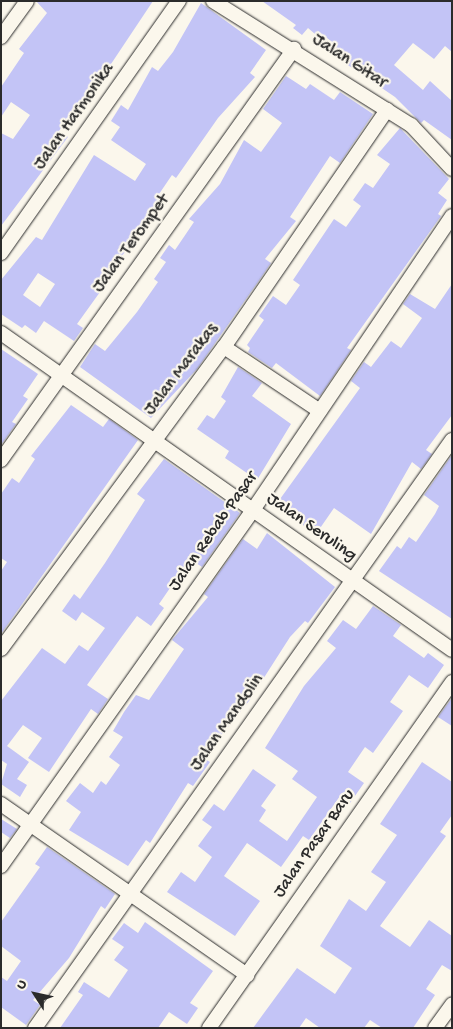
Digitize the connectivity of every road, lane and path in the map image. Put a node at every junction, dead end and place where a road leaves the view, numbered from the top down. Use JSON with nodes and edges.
{"nodes":[{"id":1,"x":27,"y":1,"type":"edge"},
{"id":2,"x":178,"y":1,"type":"edge"},
{"id":3,"x":213,"y":1,"type":"edge"},
{"id":4,"x":1,"y":37,"type":"edge"},
{"id":5,"x":294,"y":49,"type":"junction"},
{"id":6,"x":387,"y":110,"type":"junction"},
{"id":7,"x":452,"y":169,"type":"edge"},
{"id":8,"x":452,"y":216,"type":"edge"},
{"id":9,"x":1,"y":253,"type":"edge"},
{"id":10,"x":1,"y":333,"type":"edge"},
{"id":11,"x":224,"y":347,"type":"junction"},
{"id":12,"x":61,"y":376,"type":"junction"},
{"id":13,"x":320,"y":411,"type":"junction"},
{"id":14,"x":153,"y":440,"type":"junction"},
{"id":15,"x":452,"y":440,"type":"edge"},
{"id":16,"x":1,"y":460,"type":"edge"},
{"id":17,"x":253,"y":510,"type":"junction"},
{"id":18,"x":352,"y":580,"type":"junction"},
{"id":19,"x":1,"y":649,"type":"edge"},
{"id":20,"x":452,"y":650,"type":"edge"},
{"id":21,"x":452,"y":682,"type":"edge"},
{"id":22,"x":1,"y":804,"type":"edge"},
{"id":23,"x":30,"y":825,"type":"junction"},
{"id":24,"x":1,"y":866,"type":"edge"},
{"id":25,"x":130,"y":892,"type":"junction"},
{"id":26,"x":247,"y":975,"type":"junction"},
{"id":27,"x":452,"y":1005,"type":"edge"},
{"id":28,"x":35,"y":1028,"type":"edge"},
{"id":29,"x":209,"y":1028,"type":"edge"},
{"id":30,"x":435,"y":1028,"type":"edge"}],
"edges":[{"from":1,"to":4,"type":"street"},
{"from":2,"to":9,"type":"street","name":"Jalan Harmonika"},
{"from":3,"to":5,"type":"street","name":"Jalan Gitar"},
{"from":5,"to":6,"type":"street","name":"Jalan Gitar"},
{"from":5,"to":12,"type":"street","name":"Jalan Terompet"},
{"from":6,"to":7,"type":"street","name":"Jalan Gitar"},
{"from":6,"to":11,"type":"street","name":"Jalan Marakas"},
{"from":8,"to":13,"type":"street","name":"Jalan Rebab Pasar"},
{"from":10,"to":12,"type":"street","name":"Jalan Seruling"},
{"from":11,"to":13,"type":"street"},
{"from":11,"to":14,"type":"street","name":"Jalan Marakas"},
{"from":12,"to":14,"type":"street","name":"Jalan Seruling"},
{"from":12,"to":16,"type":"street","name":"Jalan Terompet"},
{"from":13,"to":17,"type":"street","name":"Jalan Rebab Pasar"},
{"from":14,"to":17,"type":"street","name":"Jalan Seruling"},
{"from":14,"to":19,"type":"street","name":"Jalan Marakas"},
{"from":15,"to":18,"type":"street","name":"Jalan Mandolin"},
{"from":17,"to":18,"type":"street","name":"Jalan Seruling"},
{"from":17,"to":23,"type":"street","name":"Jalan Rebab Pasar"},
{"from":18,"to":20,"type":"street","name":"Jalan Seruling"},
{"from":18,"to":25,"type":"street","name":"Jalan Mandolin"},
{"from":21,"to":26,"type":"street","name":"Jalan Pasar Baru"},
{"from":22,"to":23,"type":"street"},
{"from":23,"to":24,"type":"street","name":"Jalan Rebab Pasar"},
{"from":23,"to":25,"type":"street"},
{"from":25,"to":26,"type":"street"},
{"from":25,"to":28,"type":"street","name":"Jalan Mandolin"},
{"from":26,"to":29,"type":"street","name":"Jalan Pasar Baru"},
{"from":27,"to":30,"type":"street"}]}
